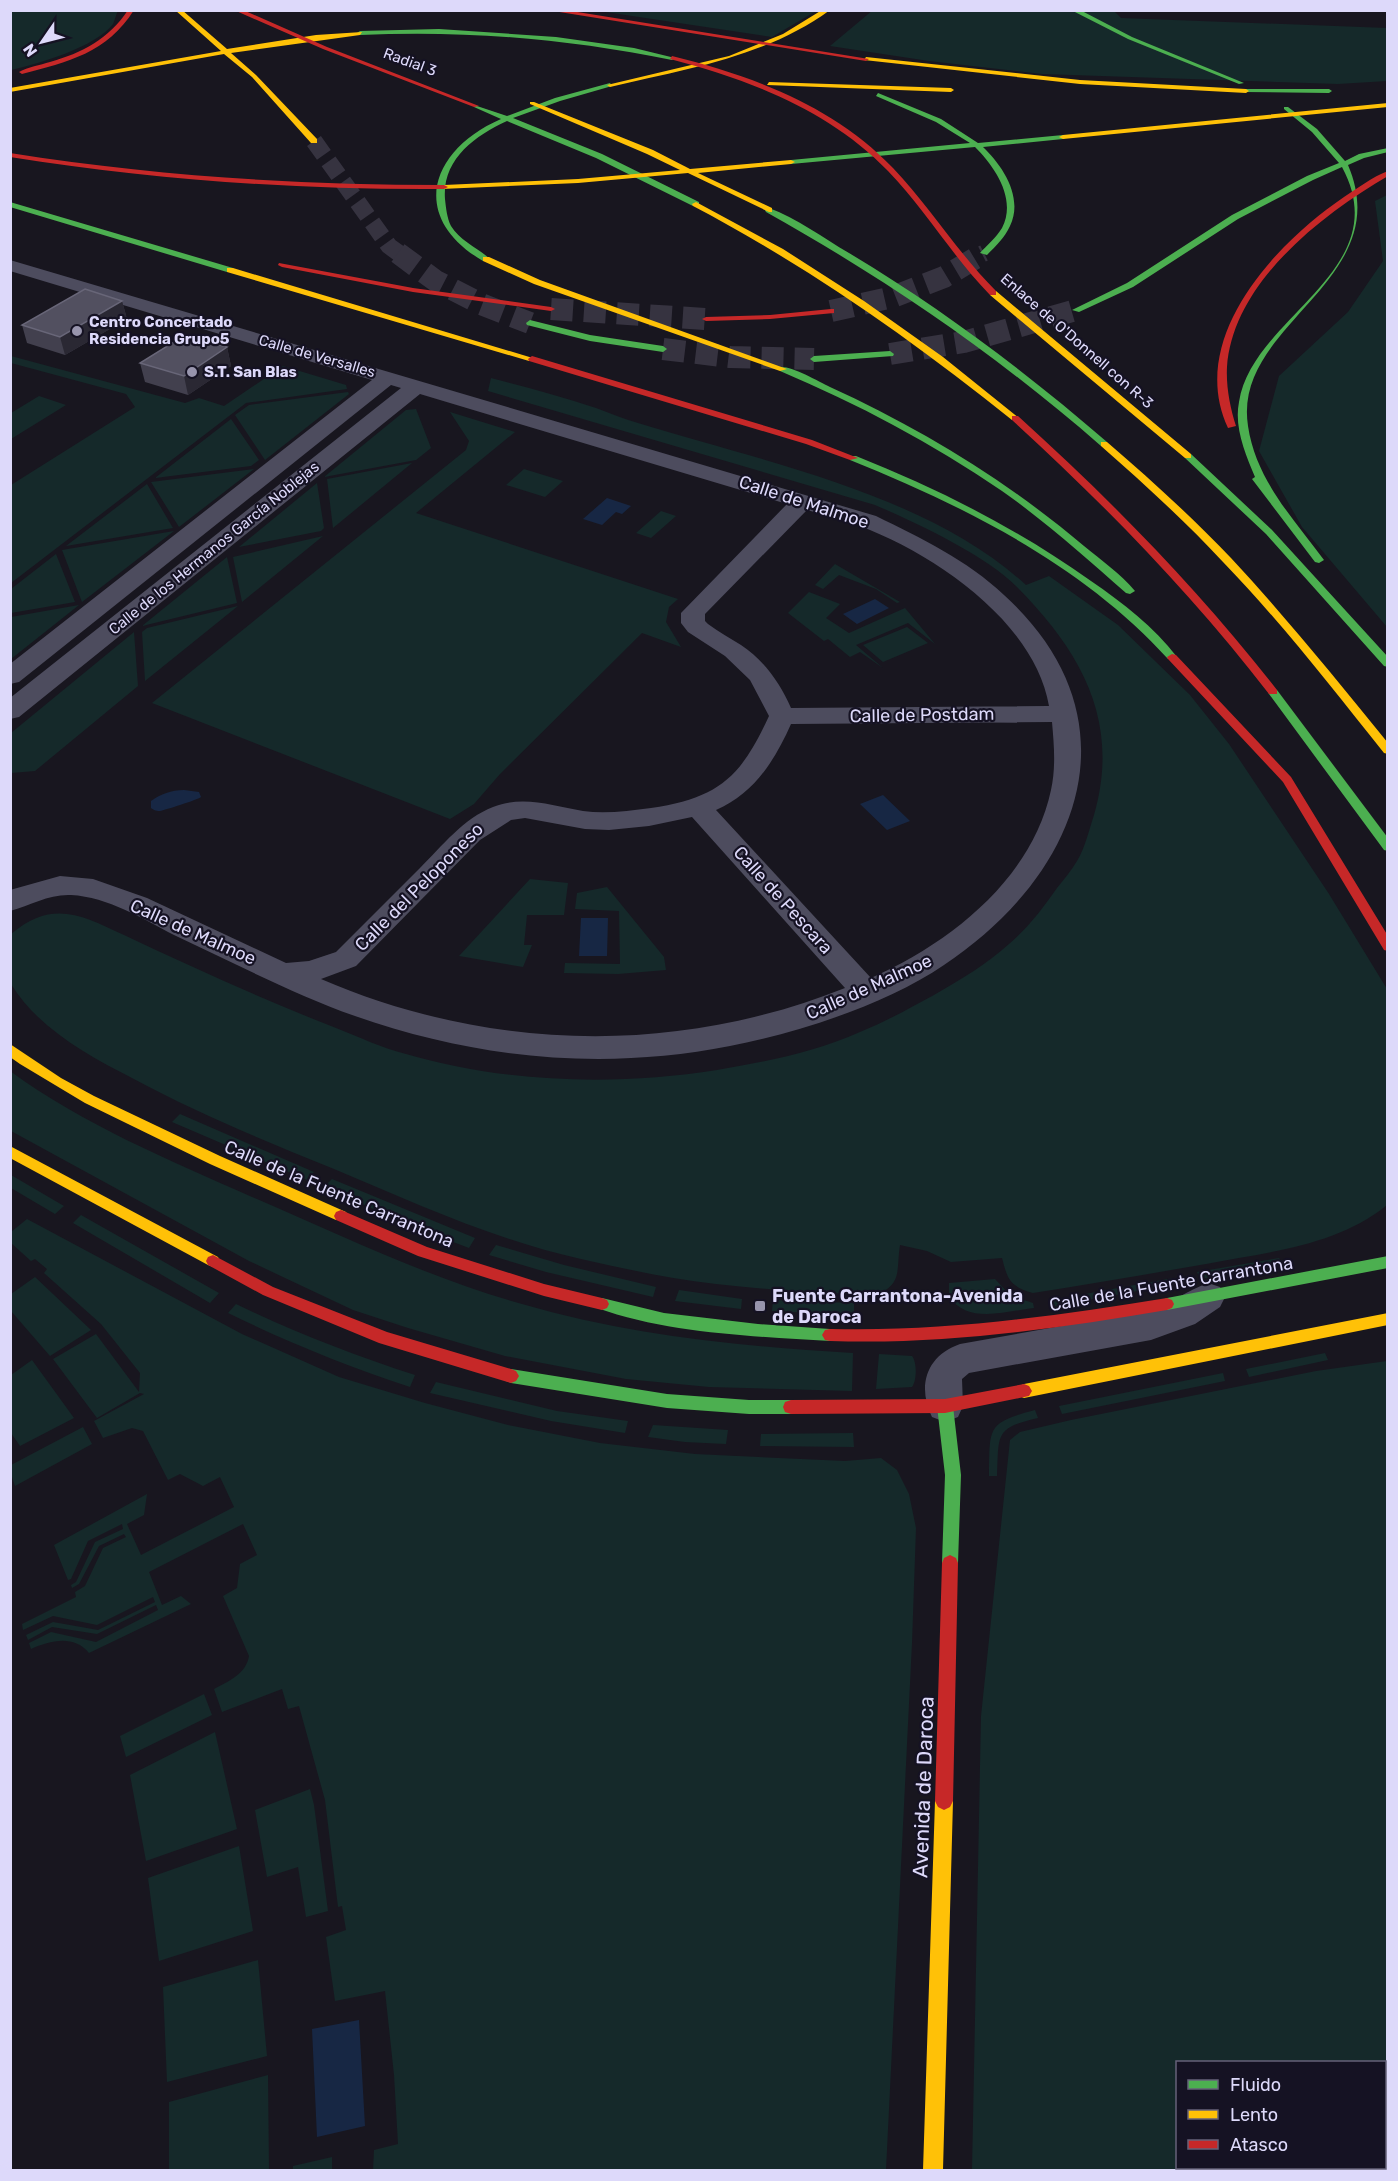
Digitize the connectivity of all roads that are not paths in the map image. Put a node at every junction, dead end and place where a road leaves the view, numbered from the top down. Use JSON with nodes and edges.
{"nodes":[{"id":1,"x":131,"y":10,"type":"edge"},
{"id":2,"x":178,"y":10,"type":"edge"},
{"id":3,"x":237,"y":10,"type":"edge"},
{"id":4,"x":550,"y":10,"type":"edge"},
{"id":5,"x":827,"y":10,"type":"edge"},
{"id":6,"x":1074,"y":10,"type":"edge"},
{"id":7,"x":596,"y":18,"type":"junction"},
{"id":8,"x":328,"y":23,"type":"dead end"},
{"id":9,"x":383,"y":45,"type":"dead end"},
{"id":10,"x":772,"y":59,"type":"dead end"},
{"id":11,"x":814,"y":71,"type":"dead end"},
{"id":12,"x":10,"y":74,"type":"edge"},
{"id":13,"x":713,"y":83,"type":"dead end"},
{"id":14,"x":681,"y":84,"type":"dead end"},
{"id":15,"x":10,"y":90,"type":"edge"},
{"id":16,"x":1346,"y":90,"type":"dead end"},
{"id":17,"x":964,"y":91,"type":"dead end"},
{"id":18,"x":1058,"y":94,"type":"dead end"},
{"id":19,"x":1388,"y":94,"type":"edge"},
{"id":20,"x":515,"y":96,"type":"dead end"},
{"id":21,"x":565,"y":98,"type":"junction"},
{"id":22,"x":1388,"y":105,"type":"edge"},
{"id":23,"x":1328,"y":129,"type":"dead end"},
{"id":24,"x":1292,"y":132,"type":"dead end"},
{"id":25,"x":314,"y":141,"type":"tunnel mouth"},
{"id":26,"x":1388,"y":150,"type":"edge"},
{"id":27,"x":10,"y":155,"type":"edge"},
{"id":28,"x":1007,"y":160,"type":"dead end"},
{"id":29,"x":971,"y":163,"type":"dead end"},
{"id":30,"x":912,"y":169,"type":"dead end"},
{"id":31,"x":876,"y":172,"type":"dead end"},
{"id":32,"x":1388,"y":173,"type":"edge"},
{"id":33,"x":1388,"y":180,"type":"edge"},
{"id":34,"x":745,"y":185,"type":"dead end"},
{"id":35,"x":650,"y":195,"type":"dead end"},
{"id":36,"x":10,"y":204,"type":"edge"},
{"id":37,"x":451,"y":206,"type":"dead end"},
{"id":38,"x":428,"y":207,"type":"dead end"},
{"id":39,"x":68,"y":220,"type":"junction"},
{"id":40,"x":1291,"y":246,"type":"junction"},
{"id":41,"x":225,"y":254,"type":"dead end"},
{"id":42,"x":984,"y":254,"type":"tunnel mouth"},
{"id":43,"x":272,"y":263,"type":"dead end"},
{"id":44,"x":10,"y":265,"type":"edge"},
{"id":45,"x":551,"y":309,"type":"tunnel mouth"},
{"id":46,"x":1076,"y":310,"type":"tunnel mouth"},
{"id":47,"x":831,"y":311,"type":"tunnel mouth"},
{"id":48,"x":706,"y":319,"type":"tunnel mouth"},
{"id":49,"x":530,"y":323,"type":"tunnel mouth"},
{"id":50,"x":663,"y":349,"type":"tunnel mouth"},
{"id":51,"x":890,"y":354,"type":"tunnel mouth"},
{"id":52,"x":814,"y":359,"type":"tunnel mouth"},
{"id":53,"x":388,"y":377,"type":"junction"},
{"id":54,"x":417,"y":386,"type":"junction"},
{"id":55,"x":1269,"y":496,"type":"junction"},
{"id":56,"x":803,"y":501,"type":"junction"},
{"id":57,"x":1330,"y":573,"type":"dead end"},
{"id":58,"x":1137,"y":597,"type":"dead end"},
{"id":59,"x":1388,"y":664,"type":"edge"},
{"id":60,"x":10,"y":677,"type":"edge"},
{"id":61,"x":1234,"y":702,"type":"dead end"},
{"id":62,"x":10,"y":711,"type":"edge"},
{"id":63,"x":1063,"y":714,"type":"junction"},
{"id":64,"x":782,"y":716,"type":"junction"},
{"id":65,"x":1388,"y":751,"type":"edge"},
{"id":66,"x":1287,"y":780,"type":"junction"},
{"id":67,"x":699,"y":808,"type":"junction"},
{"id":68,"x":1388,"y":847,"type":"edge"},
{"id":69,"x":10,"y":901,"type":"edge"},
{"id":70,"x":1388,"y":947,"type":"edge"},
{"id":71,"x":346,"y":959,"type":"junction"},
{"id":72,"x":286,"y":973,"type":"junction"},
{"id":73,"x":866,"y":992,"type":"junction"},
{"id":74,"x":371,"y":1010,"type":"junction"},
{"id":75,"x":10,"y":1049,"type":"edge"},
{"id":76,"x":10,"y":1151,"type":"edge"},
{"id":77,"x":1388,"y":1262,"type":"edge"},
{"id":78,"x":1208,"y":1298,"type":"junction"},
{"id":79,"x":1388,"y":1319,"type":"edge"},
{"id":80,"x":1377,"y":1336,"type":"dead end"},
{"id":81,"x":1261,"y":1346,"type":"junction"},
{"id":82,"x":945,"y":1406,"type":"junction"},
{"id":83,"x":933,"y":2170,"type":"edge"}],
"edges":[{"from":1,"to":12,"type":"main road"},
{"from":2,"to":25,"type":"main road"},
{"from":3,"to":68,"type":"main road","name":"Radial 3"},
{"from":4,"to":7,"type":"main road"},
{"from":5,"to":21,"type":"main road"},
{"from":6,"to":55,"type":"main road"},
{"from":7,"to":10,"type":"main road"},
{"from":7,"to":16,"type":"main road"},
{"from":8,"to":9,"type":"main road","name":"Radial 3"},
{"from":11,"to":42,"type":"main road"},
{"from":13,"to":17,"type":"main road"},
{"from":14,"to":21,"type":"main road"},
{"from":15,"to":59,"type":"main road","name":"Enlace de O'Donnell con R-3"},
{"from":18,"to":19,"type":"main road"},
{"from":20,"to":65,"type":"main road"},
{"from":21,"to":58,"type":"main road"},
{"from":22,"to":27,"type":"main road"},
{"from":23,"to":24,"type":"main road"},
{"from":26,"to":46,"type":"main road"},
{"from":28,"to":29,"type":"main road"},
{"from":30,"to":31,"type":"main road"},
{"from":32,"to":40,"type":"main road"},
{"from":33,"to":40,"type":"main road"},
{"from":34,"to":35,"type":"main road"},
{"from":36,"to":39,"type":"main road"},
{"from":37,"to":38,"type":"main road"},
{"from":39,"to":41,"type":"main road"},
{"from":39,"to":66,"type":"main road"},
{"from":40,"to":55,"type":"main road"},
{"from":43,"to":45,"type":"main road"},
{"from":44,"to":53,"type":"street","name":"Calle de Versalles"},
{"from":47,"to":48,"type":"main road"},
{"from":49,"to":50,"type":"main road"},
{"from":51,"to":52,"type":"main road"},
{"from":53,"to":54,"type":"street","name":"Calle de Versalles"},
{"from":53,"to":60,"type":"street","name":"Calle de los Hermanos García Noblejas"},
{"from":54,"to":56,"type":"street","name":"Calle de Malmoe"},
{"from":54,"to":62,"type":"street","name":"Calle de los Hermanos García Noblejas"},
{"from":55,"to":57,"type":"main road"},
{"from":56,"to":63,"type":"street","name":"Calle de Malmoe"},
{"from":56,"to":64,"type":"street"},
{"from":61,"to":66,"type":"main road"},
{"from":63,"to":64,"type":"street","name":"Calle de Postdam"},
{"from":63,"to":73,"type":"street","name":"Calle de Malmoe"},
{"from":64,"to":67,"type":"street","name":"Calle del Peloponeso"},
{"from":66,"to":70,"type":"main road"},
{"from":67,"to":71,"type":"street","name":"Calle del Peloponeso"},
{"from":67,"to":73,"type":"street","name":"Calle de Pescara"},
{"from":69,"to":72,"type":"street","name":"Calle de Malmoe"},
{"from":71,"to":72,"type":"street","name":"Calle del Peloponeso"},
{"from":71,"to":74,"type":"street"},
{"from":72,"to":74,"type":"street","name":"Calle de Malmoe"},
{"from":73,"to":74,"type":"street","name":"Calle de Malmoe"},
{"from":75,"to":78,"type":"main road","name":"Calle de la Fuente Carrantona"},
{"from":76,"to":82,"type":"main road"},
{"from":77,"to":78,"type":"main road","name":"Calle de la Fuente Carrantona"},
{"from":78,"to":82,"type":"street"},
{"from":79,"to":81,"type":"main road"},
{"from":80,"to":81,"type":"main road"},
{"from":81,"to":82,"type":"main road"},
{"from":82,"to":83,"type":"main road","name":"Avenida de Daroca"}]}
